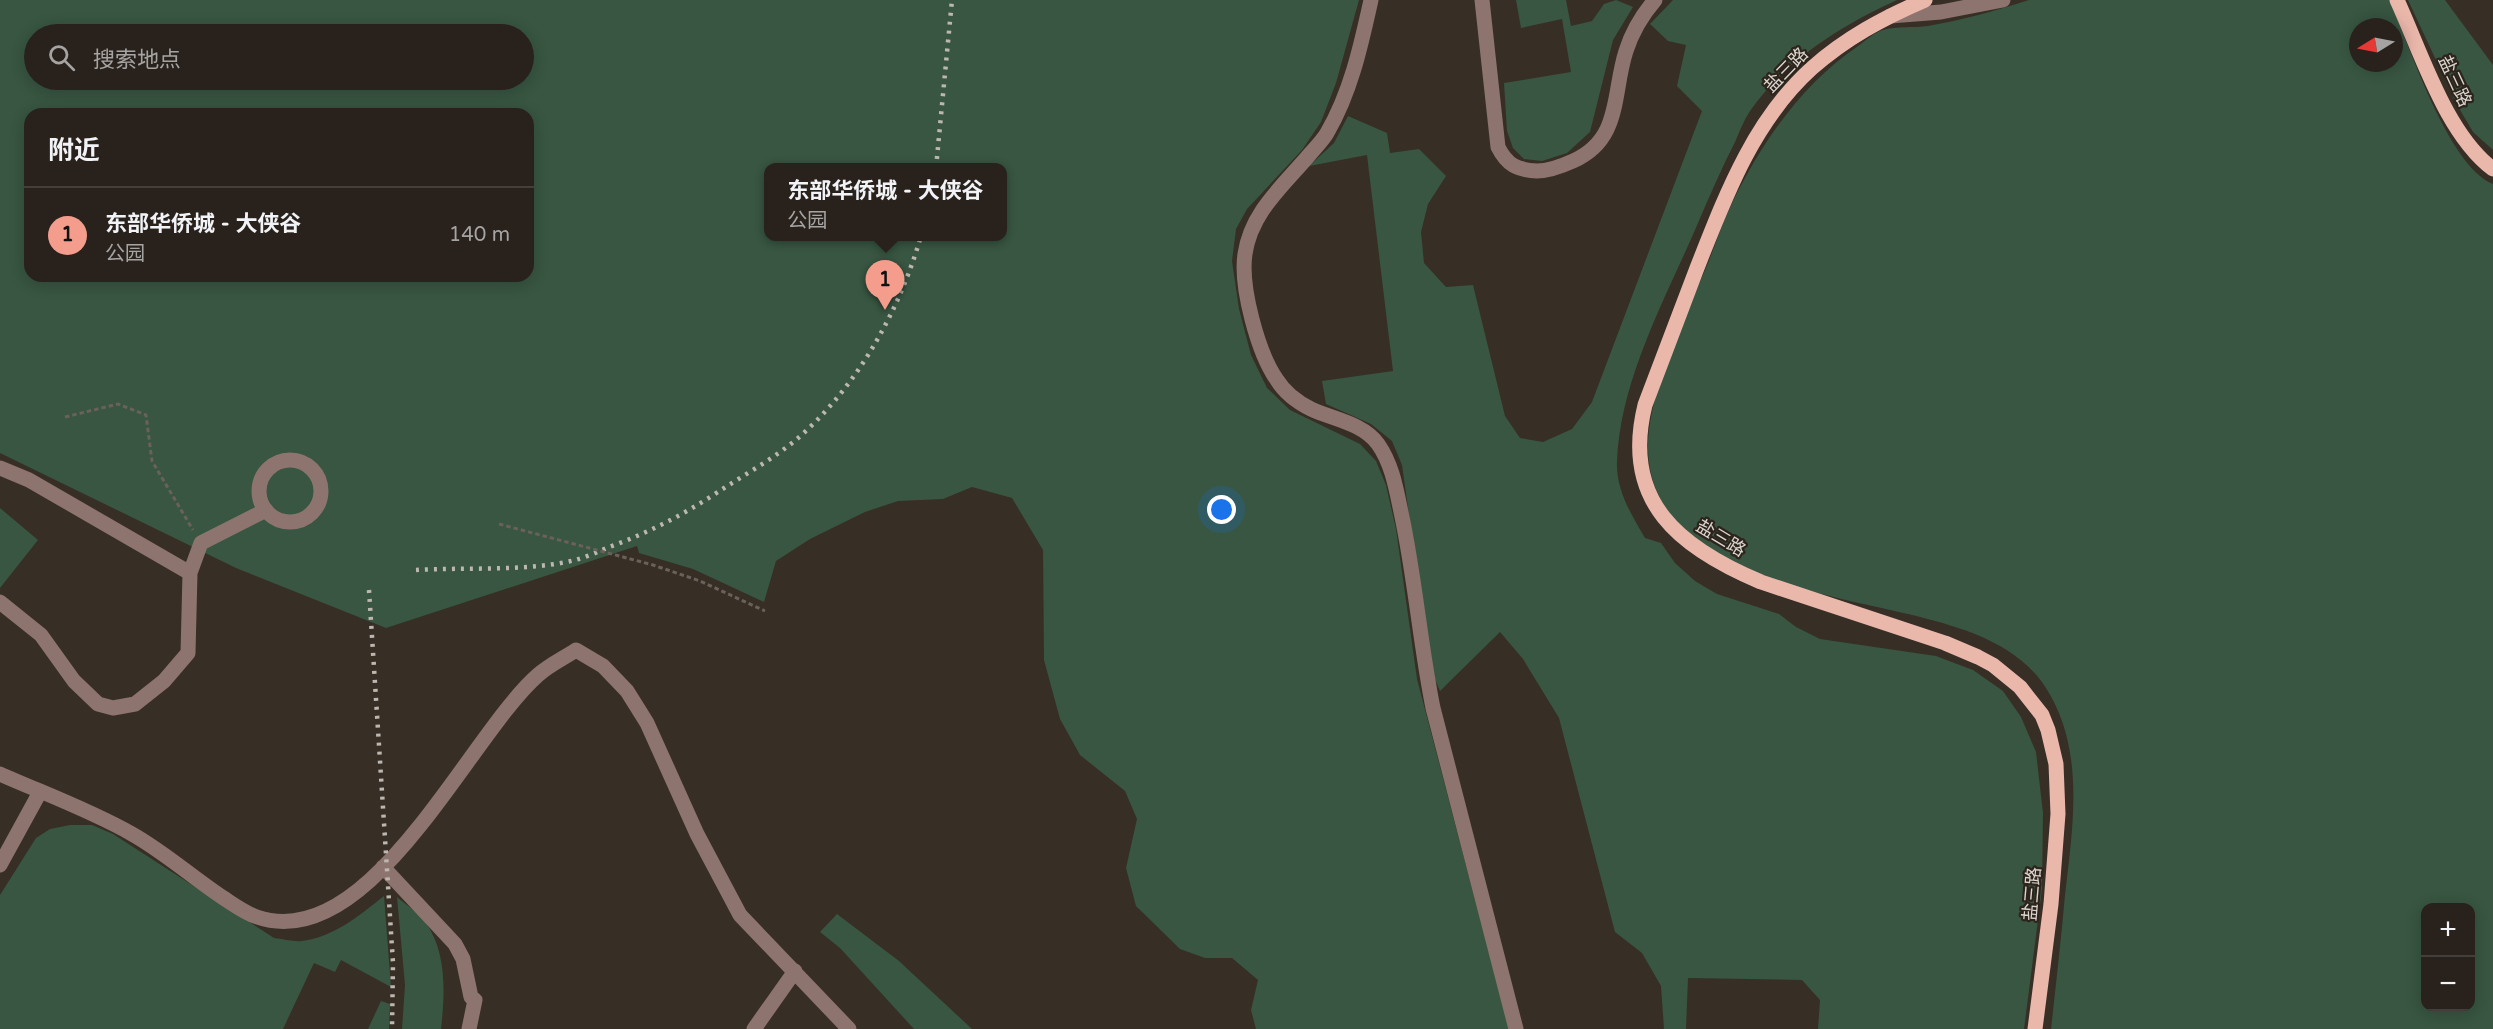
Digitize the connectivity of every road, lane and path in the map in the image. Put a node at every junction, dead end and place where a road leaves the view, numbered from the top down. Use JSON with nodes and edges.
{"nodes":[{"id":1,"x":1371,"y":0,"type":"edge"},
{"id":2,"x":1482,"y":0,"type":"edge"},
{"id":3,"x":1656,"y":0,"type":"edge"},
{"id":4,"x":1925,"y":0,"type":"edge"},
{"id":5,"x":2002,"y":0,"type":"edge"},
{"id":6,"x":2397,"y":0,"type":"edge"},
{"id":7,"x":1887,"y":16,"type":"junction"},
{"id":8,"x":2493,"y":169,"type":"edge"},
{"id":9,"x":65,"y":417,"type":"dead end"},
{"id":10,"x":0,"y":468,"type":"edge"},
{"id":11,"x":266,"y":510,"type":"junction"},
{"id":12,"x":499,"y":524,"type":"dead end"},
{"id":13,"x":201,"y":543,"type":"junction"},
{"id":14,"x":190,"y":573,"type":"junction"},
{"id":15,"x":0,"y":602,"type":"edge"},
{"id":16,"x":765,"y":611,"type":"dead end"},
{"id":17,"x":0,"y":774,"type":"edge"},
{"id":18,"x":40,"y":792,"type":"junction"},
{"id":19,"x":0,"y":865,"type":"edge"},
{"id":20,"x":383,"y":867,"type":"junction"},
{"id":21,"x":795,"y":971,"type":"junction"},
{"id":22,"x":469,"y":1029,"type":"edge"},
{"id":23,"x":754,"y":1029,"type":"edge"},
{"id":24,"x":849,"y":1029,"type":"edge"},
{"id":25,"x":1516,"y":1029,"type":"edge"},
{"id":26,"x":2035,"y":1029,"type":"edge"}],
"edges":[{"from":1,"to":25,"type":"street"},
{"from":2,"to":3,"type":"street"},
{"from":4,"to":7,"type":"main road","name":"盐三路"},
{"from":5,"to":7,"type":"street"},
{"from":6,"to":8,"type":"main road","name":"盐三路"},
{"from":7,"to":26,"type":"main road","name":"盐三路"},
{"from":9,"to":13,"type":"path"},
{"from":10,"to":14,"type":"street"},
{"from":11,"to":11,"type":"street"},
{"from":11,"to":13,"type":"street"},
{"from":12,"to":16,"type":"path","bridge":true},
{"from":13,"to":14,"type":"street"},
{"from":14,"to":15,"type":"street"},
{"from":17,"to":18,"type":"street"},
{"from":18,"to":19,"type":"street"},
{"from":18,"to":20,"type":"street"},
{"from":20,"to":21,"type":"street"},
{"from":20,"to":22,"type":"street"},
{"from":21,"to":23,"type":"street"},
{"from":21,"to":24,"type":"street"}]}
